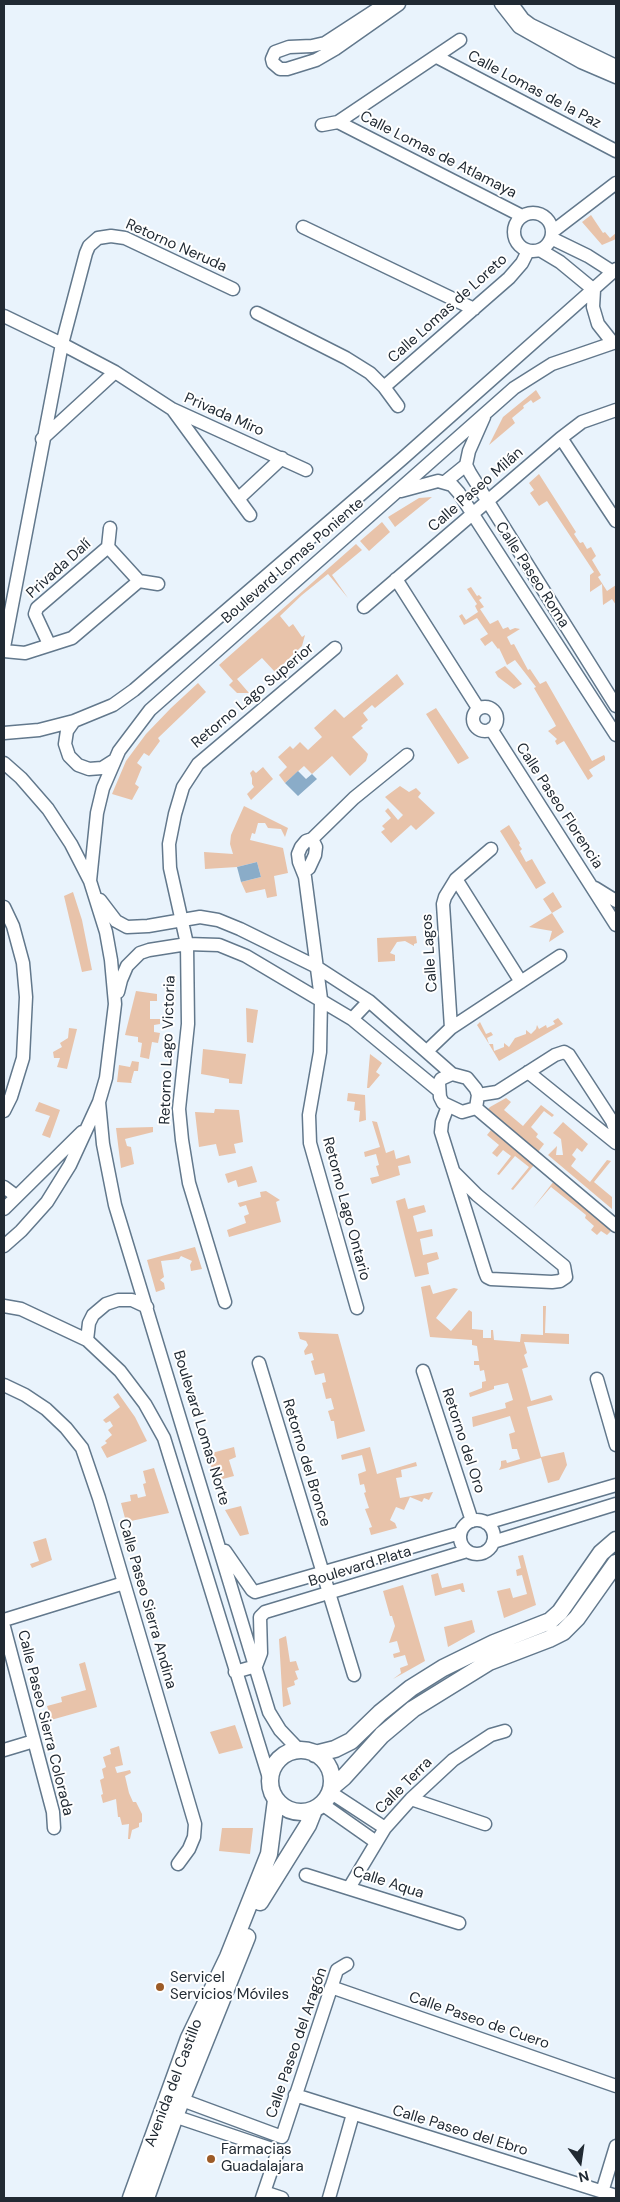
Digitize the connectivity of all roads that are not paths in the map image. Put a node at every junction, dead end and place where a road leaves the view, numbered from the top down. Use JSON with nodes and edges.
{"nodes":[{"id":1,"x":385,"y":4,"type":"edge"},
{"id":2,"x":399,"y":4,"type":"edge"},
{"id":3,"x":501,"y":4,"type":"edge"},
{"id":4,"x":512,"y":4,"type":"edge"},
{"id":5,"x":460,"y":40,"type":"dead end"},
{"id":6,"x":437,"y":57,"type":"junction"},
{"id":7,"x":584,"y":58,"type":"junction"},
{"id":8,"x":616,"y":66,"type":"edge"},
{"id":9,"x":616,"y":77,"type":"edge"},
{"id":10,"x":338,"y":122,"type":"junction"},
{"id":11,"x":322,"y":125,"type":"dead end"},
{"id":12,"x":616,"y":151,"type":"edge"},
{"id":13,"x":616,"y":183,"type":"edge"},
{"id":14,"x":522,"y":216,"type":"junction"},
{"id":15,"x":303,"y":227,"type":"dead end"},
{"id":16,"x":552,"y":235,"type":"junction"},
{"id":17,"x":534,"y":251,"type":"junction"},
{"id":18,"x":615,"y":270,"type":"edge"},
{"id":19,"x":233,"y":289,"type":"dead end"},
{"id":20,"x":594,"y":290,"type":"junction"},
{"id":21,"x":474,"y":309,"type":"junction"},
{"id":22,"x":256,"y":314,"type":"dead end"},
{"id":23,"x":4,"y":316,"type":"edge"},
{"id":24,"x":615,"y":343,"type":"edge"},
{"id":25,"x":62,"y":344,"type":"junction"},
{"id":26,"x":115,"y":372,"type":"junction"},
{"id":27,"x":384,"y":387,"type":"junction"},
{"id":28,"x":398,"y":406,"type":"dead end"},
{"id":29,"x":172,"y":409,"type":"junction"},
{"id":30,"x":616,"y":410,"type":"edge"},
{"id":31,"x":485,"y":414,"type":"junction"},
{"id":32,"x":561,"y":438,"type":"junction"},
{"id":33,"x":42,"y":439,"type":"junction"},
{"id":34,"x":282,"y":458,"type":"junction"},
{"id":35,"x":466,"y":465,"type":"junction"},
{"id":36,"x":306,"y":470,"type":"dead end"},
{"id":37,"x":445,"y":482,"type":"junction"},
{"id":38,"x":394,"y":494,"type":"junction"},
{"id":39,"x":238,"y":499,"type":"junction"},
{"id":40,"x":487,"y":501,"type":"junction"},
{"id":41,"x":472,"y":514,"type":"junction"},
{"id":42,"x":250,"y":515,"type":"dead end"},
{"id":43,"x":616,"y":521,"type":"edge"},
{"id":44,"x":110,"y":528,"type":"dead end"},
{"id":45,"x":108,"y":547,"type":"junction"},
{"id":46,"x":396,"y":579,"type":"junction"},
{"id":47,"x":139,"y":581,"type":"junction"},
{"id":48,"x":158,"y":584,"type":"dead end"},
{"id":49,"x":364,"y":607,"type":"dead end"},
{"id":50,"x":49,"y":644,"type":"junction"},
{"id":51,"x":4,"y":647,"type":"edge"},
{"id":52,"x":335,"y":648,"type":"dead end"},
{"id":53,"x":4,"y":651,"type":"edge"},
{"id":54,"x":616,"y":706,"type":"edge"},
{"id":55,"x":478,"y":708,"type":"junction"},
{"id":56,"x":74,"y":721,"type":"junction"},
{"id":57,"x":491,"y":729,"type":"junction"},
{"id":58,"x":4,"y":733,"type":"edge"},
{"id":59,"x":616,"y":735,"type":"edge"},
{"id":60,"x":407,"y":755,"type":"dead end"},
{"id":61,"x":113,"y":761,"type":"junction"},
{"id":62,"x":4,"y":763,"type":"edge"},
{"id":63,"x":491,"y":849,"type":"dead end"},
{"id":64,"x":456,"y":879,"type":"junction"},
{"id":65,"x":90,"y":881,"type":"junction"},
{"id":66,"x":591,"y":885,"type":"junction"},
{"id":67,"x":96,"y":896,"type":"junction"},
{"id":68,"x":616,"y":901,"type":"edge"},
{"id":69,"x":4,"y":907,"type":"edge"},
{"id":70,"x":182,"y":919,"type":"junction"},
{"id":71,"x":616,"y":925,"type":"edge"},
{"id":72,"x":187,"y":944,"type":"junction"},
{"id":73,"x":560,"y":956,"type":"dead end"},
{"id":74,"x":316,"y":966,"type":"junction"},
{"id":75,"x":521,"y":982,"type":"junction"},
{"id":76,"x":321,"y":999,"type":"junction"},
{"id":77,"x":369,"y":1001,"type":"junction"},
{"id":78,"x":115,"y":1004,"type":"junction"},
{"id":79,"x":352,"y":1019,"type":"junction"},
{"id":80,"x":451,"y":1028,"type":"junction"},
{"id":81,"x":428,"y":1051,"type":"junction"},
{"id":82,"x":528,"y":1072,"type":"junction"},
{"id":83,"x":452,"y":1074,"type":"junction"},
{"id":84,"x":438,"y":1090,"type":"junction"},
{"id":85,"x":477,"y":1101,"type":"junction"},
{"id":86,"x":99,"y":1102,"type":"junction"},
{"id":87,"x":448,"y":1106,"type":"junction"},
{"id":88,"x":4,"y":1111,"type":"edge"},
{"id":89,"x":88,"y":1126,"type":"junction"},
{"id":90,"x":616,"y":1132,"type":"edge"},
{"id":91,"x":616,"y":1143,"type":"edge"},
{"id":92,"x":454,"y":1172,"type":"junction"},
{"id":93,"x":4,"y":1187,"type":"edge"},
{"id":94,"x":16,"y":1196,"type":"junction"},
{"id":95,"x":4,"y":1209,"type":"edge"},
{"id":96,"x":616,"y":1226,"type":"edge"},
{"id":97,"x":4,"y":1246,"type":"edge"},
{"id":98,"x":225,"y":1302,"type":"dead end"},
{"id":99,"x":4,"y":1306,"type":"edge"},
{"id":100,"x":147,"y":1307,"type":"junction"},
{"id":101,"x":357,"y":1308,"type":"dead end"},
{"id":102,"x":87,"y":1340,"type":"junction"},
{"id":103,"x":259,"y":1364,"type":"dead end"},
{"id":104,"x":423,"y":1371,"type":"dead end"},
{"id":105,"x":597,"y":1378,"type":"dead end"},
{"id":106,"x":4,"y":1385,"type":"edge"},
{"id":107,"x":616,"y":1445,"type":"edge"},
{"id":108,"x":616,"y":1485,"type":"edge"},
{"id":109,"x":616,"y":1504,"type":"edge"},
{"id":110,"x":472,"y":1521,"type":"junction"},
{"id":111,"x":486,"y":1523,"type":"junction"},
{"id":112,"x":460,"y":1533,"type":"junction"},
{"id":113,"x":217,"y":1539,"type":"junction"},
{"id":114,"x":616,"y":1540,"type":"edge"},
{"id":115,"x":493,"y":1542,"type":"junction"},
{"id":116,"x":467,"y":1551,"type":"junction"},
{"id":117,"x":616,"y":1563,"type":"edge"},
{"id":118,"x":322,"y":1573,"type":"junction"},
{"id":119,"x":124,"y":1583,"type":"junction"},
{"id":120,"x":329,"y":1593,"type":"junction"},
{"id":121,"x":4,"y":1620,"type":"edge"},
{"id":122,"x":550,"y":1621,"type":"junction"},
{"id":123,"x":4,"y":1627,"type":"edge"},
{"id":124,"x":563,"y":1632,"type":"junction"},
{"id":125,"x":256,"y":1666,"type":"junction"},
{"id":126,"x":235,"y":1672,"type":"junction"},
{"id":127,"x":354,"y":1675,"type":"dead end"},
{"id":128,"x":263,"y":1689,"type":"junction"},
{"id":129,"x":242,"y":1694,"type":"junction"},
{"id":130,"x":505,"y":1731,"type":"dead end"},
{"id":131,"x":34,"y":1741,"type":"junction"},
{"id":132,"x":4,"y":1750,"type":"edge"},
{"id":133,"x":307,"y":1752,"type":"junction"},
{"id":134,"x":270,"y":1781,"type":"junction"},
{"id":135,"x":324,"y":1798,"type":"junction"},
{"id":136,"x":411,"y":1799,"type":"junction"},
{"id":137,"x":276,"y":1800,"type":"junction"},
{"id":138,"x":485,"y":1824,"type":"dead end"},
{"id":139,"x":54,"y":1828,"type":"dead end"},
{"id":140,"x":385,"y":1828,"type":"junction"},
{"id":141,"x":376,"y":1842,"type":"junction"},
{"id":142,"x":178,"y":1864,"type":"dead end"},
{"id":143,"x":306,"y":1875,"type":"dead end"},
{"id":144,"x":349,"y":1888,"type":"junction"},
{"id":145,"x":459,"y":1923,"type":"dead end"},
{"id":146,"x":233,"y":1959,"type":"junction"},
{"id":147,"x":347,"y":1964,"type":"dead end"},
{"id":148,"x":331,"y":1986,"type":"junction"},
{"id":149,"x":616,"y":2086,"type":"edge"},
{"id":150,"x":295,"y":2095,"type":"junction"},
{"id":151,"x":174,"y":2097,"type":"junction"},
{"id":152,"x":168,"y":2113,"type":"junction"},
{"id":153,"x":353,"y":2114,"type":"junction"},
{"id":154,"x":260,"y":2129,"type":"junction"},
{"id":155,"x":255,"y":2143,"type":"junction"},
{"id":156,"x":616,"y":2146,"type":"edge"},
{"id":157,"x":602,"y":2192,"type":"junction"},
{"id":158,"x":263,"y":2195,"type":"edge"},
{"id":159,"x":616,"y":2196,"type":"edge"},
{"id":160,"x":131,"y":2198,"type":"edge"},
{"id":161,"x":146,"y":2198,"type":"edge"},
{"id":162,"x":282,"y":2198,"type":"edge"},
{"id":163,"x":329,"y":2198,"type":"edge"}],
"edges":[{"from":1,"to":2,"type":"street"},
{"from":3,"to":7,"type":"street"},
{"from":4,"to":7,"type":"street"},
{"from":5,"to":6,"type":"street"},
{"from":6,"to":10,"type":"street"},
{"from":6,"to":12,"type":"street","name":"Calle Lomas de la Paz"},
{"from":7,"to":8,"type":"street"},
{"from":7,"to":9,"type":"street"},
{"from":10,"to":11,"type":"street"},
{"from":10,"to":14,"type":"street","name":"Calle Lomas de Atlamaya"},
{"from":13,"to":16,"type":"street"},
{"from":14,"to":16,"type":"street"},
{"from":14,"to":17,"type":"street"},
{"from":15,"to":21,"type":"street"},
{"from":16,"to":17,"type":"street"},
{"from":16,"to":18,"type":"street"},
{"from":17,"to":20,"type":"street"},
{"from":17,"to":21,"type":"street","name":"Calle Lomas de Loreto"},
{"from":18,"to":20,"type":"street","name":"Boulevard Lomas Poniente"},
{"from":19,"to":25,"type":"street","name":"Retorno Neruda"},
{"from":20,"to":24,"type":"street"},
{"from":20,"to":56,"type":"street","name":"Boulevard Lomas Poniente"},
{"from":21,"to":27,"type":"street","name":"Calle Lomas de Loreto"},
{"from":22,"to":27,"type":"street"},
{"from":23,"to":25,"type":"street"},
{"from":24,"to":31,"type":"street","name":"Boulevard Lomas Poniente"},
{"from":25,"to":26,"type":"street"},
{"from":25,"to":33,"type":"street"},
{"from":26,"to":29,"type":"street"},
{"from":26,"to":33,"type":"street"},
{"from":27,"to":28,"type":"street"},
{"from":29,"to":34,"type":"street","name":"Privada Miro"},
{"from":29,"to":39,"type":"street","name":"Privada Miro"},
{"from":30,"to":32,"type":"street","name":"Calle Paseo Milán"},
{"from":31,"to":35,"type":"street"},
{"from":31,"to":38,"type":"street","name":"Boulevard Lomas Poniente"},
{"from":32,"to":40,"type":"street","name":"Calle Paseo Milán"},
{"from":32,"to":43,"type":"street"},
{"from":33,"to":51,"type":"street"},
{"from":34,"to":36,"type":"street","name":"Privada Miro"},
{"from":34,"to":39,"type":"street"},
{"from":35,"to":37,"type":"street"},
{"from":35,"to":40,"type":"street","name":"Calle Paseo Roma"},
{"from":37,"to":38,"type":"street"},
{"from":37,"to":41,"type":"street","name":"Calle Paseo Roma"},
{"from":38,"to":61,"type":"street","name":"Boulevard Lomas Poniente"},
{"from":39,"to":42,"type":"street","name":"Privada Miro"},
{"from":40,"to":41,"type":"street","name":"Calle Paseo Milán"},
{"from":40,"to":54,"type":"street","name":"Calle Paseo Roma"},
{"from":41,"to":46,"type":"street","name":"Calle Paseo Milán"},
{"from":41,"to":59,"type":"street","name":"Calle Paseo Roma"},
{"from":44,"to":45,"type":"street","name":"Privada Dalí"},
{"from":45,"to":47,"type":"street","name":"Privada Dalí"},
{"from":45,"to":50,"type":"street","name":"Privada Dalí"},
{"from":46,"to":49,"type":"street","name":"Calle Paseo Milán"},
{"from":46,"to":55,"type":"street"},
{"from":47,"to":48,"type":"street"},
{"from":47,"to":50,"type":"street"},
{"from":50,"to":53,"type":"street"},
{"from":52,"to":70,"type":"street","name":"Retorno Lago Superior"},
{"from":55,"to":57,"type":"street"},
{"from":55,"to":57,"type":"street"},
{"from":56,"to":58,"type":"street","name":"Boulevard Lomas Poniente"},
{"from":56,"to":61,"type":"street"},
{"from":57,"to":66,"type":"street","name":"Calle Paseo Florencia"},
{"from":60,"to":74,"type":"street","name":"Retorno Lago Ontario"},
{"from":61,"to":65,"type":"street","name":"Boulevard Lomas Poniente"},
{"from":62,"to":65,"type":"street"},
{"from":63,"to":64,"type":"street","name":"Calle Lagos"},
{"from":64,"to":75,"type":"street"},
{"from":64,"to":80,"type":"street","name":"Calle Lagos"},
{"from":65,"to":67,"type":"street"},
{"from":66,"to":68,"type":"street"},
{"from":66,"to":71,"type":"street","name":"Calle Paseo Florencia"},
{"from":67,"to":70,"type":"street"},
{"from":67,"to":78,"type":"street"},
{"from":69,"to":88,"type":"street"},
{"from":70,"to":72,"type":"street","name":"Retorno Lago Superior"},
{"from":70,"to":74,"type":"street"},
{"from":72,"to":76,"type":"street"},
{"from":72,"to":78,"type":"street"},
{"from":72,"to":98,"type":"street","name":"Retorno Lago Victoria"},
{"from":73,"to":75,"type":"street"},
{"from":74,"to":76,"type":"street","name":"Retorno Lago Ontario"},
{"from":74,"to":77,"type":"street"},
{"from":75,"to":80,"type":"street"},
{"from":76,"to":79,"type":"street"},
{"from":76,"to":101,"type":"street","name":"Retorno Lago Ontario"},
{"from":77,"to":79,"type":"street"},
{"from":77,"to":81,"type":"street"},
{"from":78,"to":86,"type":"street"},
{"from":79,"to":84,"type":"street"},
{"from":80,"to":81,"type":"street"},
{"from":81,"to":83,"type":"street"},
{"from":82,"to":85,"type":"street"},
{"from":82,"to":90,"type":"street"},
{"from":82,"to":91,"type":"street"},
{"from":83,"to":84,"type":"street"},
{"from":83,"to":85,"type":"street"},
{"from":84,"to":87,"type":"street"},
{"from":85,"to":87,"type":"street"},
{"from":85,"to":96,"type":"street"},
{"from":86,"to":89,"type":"street"},
{"from":86,"to":100,"type":"street","name":"Boulevard Lomas Norte"},
{"from":87,"to":92,"type":"street"},
{"from":89,"to":94,"type":"street"},
{"from":89,"to":97,"type":"street"},
{"from":92,"to":92,"type":"street"},
{"from":93,"to":94,"type":"street"},
{"from":94,"to":95,"type":"street"},
{"from":99,"to":102,"type":"street"},
{"from":100,"to":102,"type":"street"},
{"from":100,"to":113,"type":"street","name":"Boulevard Lomas Norte"},
{"from":102,"to":126,"type":"street"},
{"from":103,"to":118,"type":"street","name":"Retorno del Bronce"},
{"from":104,"to":110,"type":"street","name":"Retorno del Oro"},
{"from":105,"to":107,"type":"street"},
{"from":106,"to":119,"type":"street","name":"Calle Paseo Sierra Andina"},
{"from":108,"to":111,"type":"street"},
{"from":109,"to":115,"type":"street"},
{"from":110,"to":111,"type":"street"},
{"from":110,"to":112,"type":"street"},
{"from":111,"to":115,"type":"street"},
{"from":112,"to":116,"type":"street"},
{"from":112,"to":118,"type":"street","name":"Boulevard Plata"},
{"from":113,"to":118,"type":"street","name":"Boulevard Plata"},
{"from":113,"to":125,"type":"street","name":"Boulevard Lomas Norte"},
{"from":114,"to":122,"type":"main road"},
{"from":115,"to":116,"type":"street"},
{"from":116,"to":120,"type":"street","name":"Boulevard Plata"},
{"from":117,"to":124,"type":"main road"},
{"from":118,"to":120,"type":"street","name":"Retorno del Bronce"},
{"from":119,"to":121,"type":"street"},
{"from":119,"to":142,"type":"street","name":"Calle Paseo Sierra Andina"},
{"from":120,"to":125,"type":"street","name":"Boulevard Plata"},
{"from":120,"to":127,"type":"street","name":"Retorno del Bronce"},
{"from":122,"to":124,"type":"main road"},
{"from":122,"to":133,"type":"main road"},
{"from":123,"to":131,"type":"street","name":"Calle Paseo Sierra Colorada"},
{"from":124,"to":135,"type":"main road"},
{"from":125,"to":126,"type":"street"},
{"from":125,"to":128,"type":"street","name":"Boulevard Lomas Norte"},
{"from":126,"to":129,"type":"street"},
{"from":128,"to":129,"type":"street"},
{"from":128,"to":133,"type":"street","name":"Boulevard Lomas Norte"},
{"from":129,"to":134,"type":"street"},
{"from":130,"to":136,"type":"street","name":"Calle Terra"},
{"from":131,"to":132,"type":"street"},
{"from":131,"to":139,"type":"street","name":"Calle Paseo Sierra Colorada"},
{"from":133,"to":134,"type":"main road"},
{"from":133,"to":135,"type":"main road"},
{"from":134,"to":137,"type":"main road"},
{"from":135,"to":137,"type":"main road"},
{"from":135,"to":140,"type":"street"},
{"from":135,"to":141,"type":"street"},
{"from":135,"to":146,"type":"main road","name":"Avenida del Castillo"},
{"from":136,"to":138,"type":"street"},
{"from":136,"to":140,"type":"street","name":"Calle Terra"},
{"from":137,"to":146,"type":"main road","name":"Avenida del Castillo"},
{"from":140,"to":141,"type":"street","name":"Calle Terra"},
{"from":141,"to":144,"type":"street","name":"Calle Terra"},
{"from":143,"to":144,"type":"street","name":"Calle Aqua"},
{"from":144,"to":145,"type":"street","name":"Calle Aqua"},
{"from":146,"to":151,"type":"main road","name":"Avenida del Castillo"},
{"from":147,"to":148,"type":"street","name":"Calle Paseo del Aragón"},
{"from":148,"to":149,"type":"street","name":"Calle Paseo de Cuero"},
{"from":148,"to":150,"type":"street","name":"Calle Paseo del Aragón"},
{"from":150,"to":153,"type":"street","name":"Calle Paseo del Ebro"},
{"from":150,"to":154,"type":"street","name":"Calle Paseo del Aragón"},
{"from":151,"to":152,"type":"main road","name":"Avenida del Castillo"},
{"from":151,"to":154,"type":"street"},
{"from":152,"to":155,"type":"street"},
{"from":152,"to":160,"type":"main road","name":"Avenida del Castillo"},
{"from":152,"to":161,"type":"main road","name":"Avenida del Castillo"},
{"from":153,"to":157,"type":"street","name":"Calle Paseo del Ebro"},
{"from":153,"to":163,"type":"street"},
{"from":154,"to":155,"type":"street"},
{"from":155,"to":158,"type":"street"},
{"from":156,"to":157,"type":"street"},
{"from":157,"to":159,"type":"street","name":"Calle Paseo del Ebro"},
{"from":158,"to":162,"type":"street"}]}
